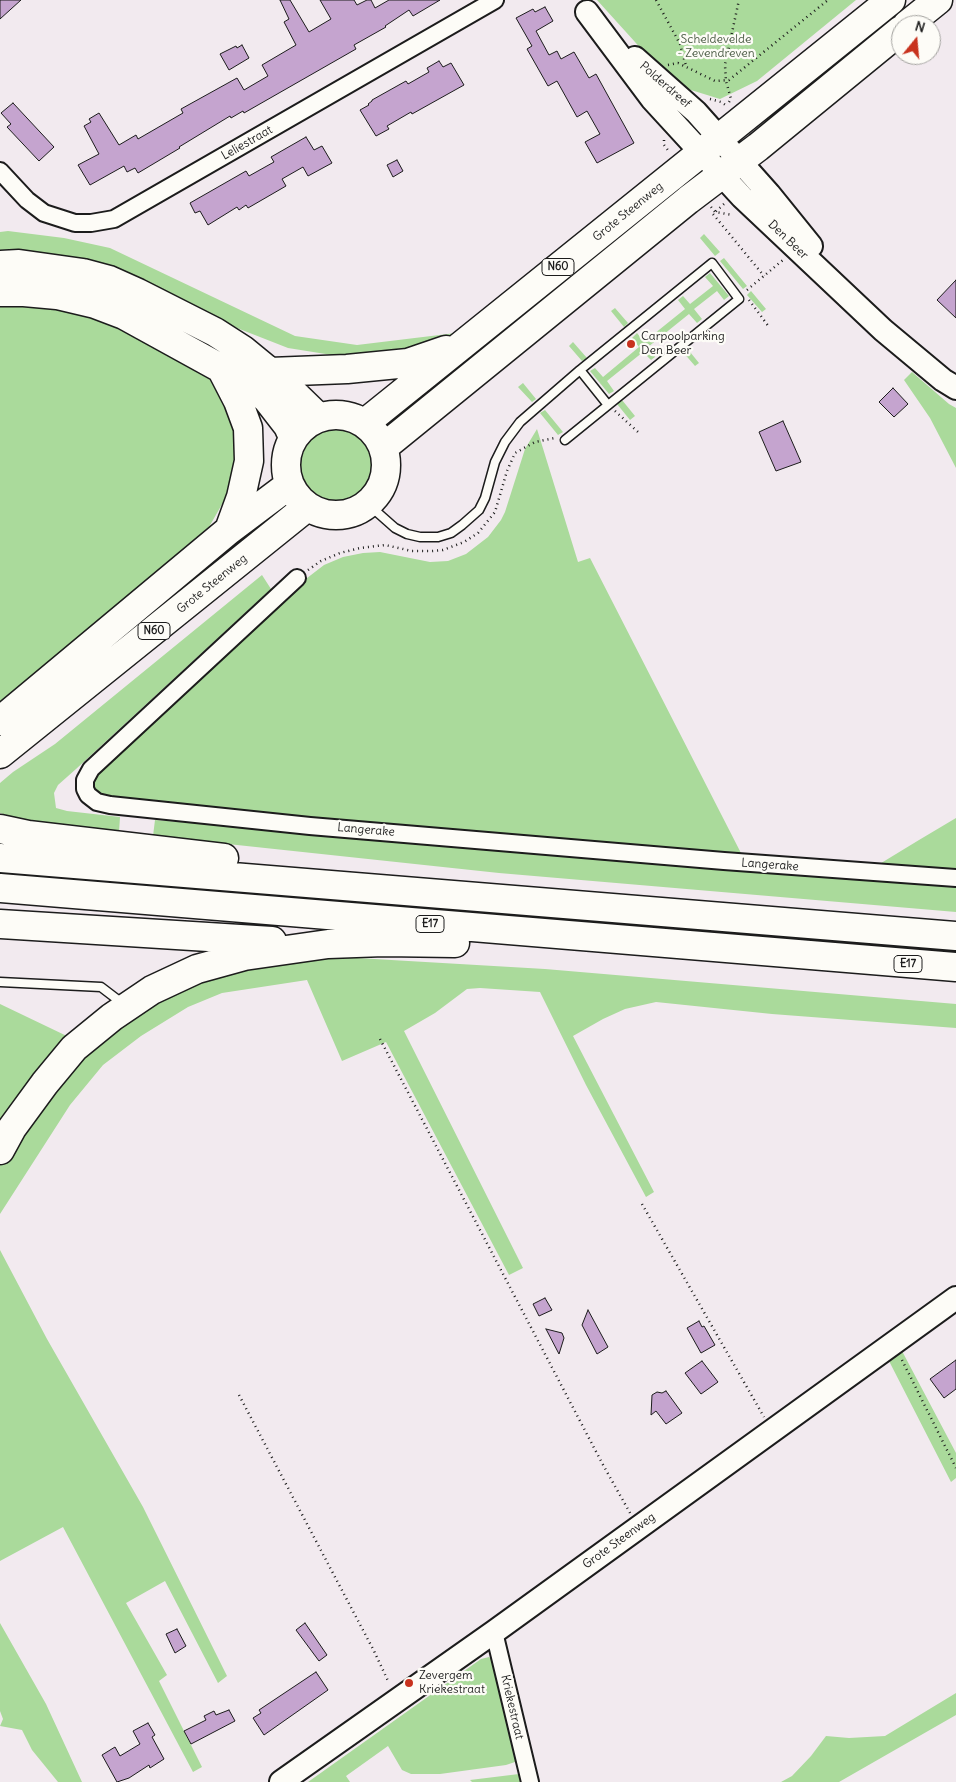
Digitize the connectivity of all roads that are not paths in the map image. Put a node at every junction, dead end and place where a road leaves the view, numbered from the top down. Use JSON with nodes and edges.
{"nodes":[{"id":1,"x":495,"y":0,"type":"edge"},
{"id":2,"x":891,"y":0,"type":"edge"},
{"id":3,"x":938,"y":0,"type":"edge"},
{"id":4,"x":581,"y":6,"type":"edge"},
{"id":5,"x":919,"y":15,"type":"edge"},
{"id":6,"x":891,"y":38,"type":"edge"},
{"id":7,"x":710,"y":145,"type":"junction"},
{"id":8,"x":731,"y":168,"type":"junction"},
{"id":9,"x":0,"y":171,"type":"edge"},
{"id":10,"x":0,"y":265,"type":"edge"},
{"id":11,"x":0,"y":292,"type":"edge"},
{"id":12,"x":857,"y":303,"type":"junction"},
{"id":13,"x":467,"y":342,"type":"junction"},
{"id":14,"x":220,"y":368,"type":"junction"},
{"id":15,"x":580,"y":370,"type":"junction"},
{"id":16,"x":270,"y":372,"type":"junction"},
{"id":17,"x":956,"y":388,"type":"edge"},
{"id":18,"x":608,"y":405,"type":"junction"},
{"id":19,"x":318,"y":417,"type":"junction"},
{"id":20,"x":365,"y":423,"type":"junction"},
{"id":21,"x":292,"y":437,"type":"junction"},
{"id":22,"x":566,"y":440,"type":"road end"},
{"id":23,"x":384,"y":447,"type":"junction"},
{"id":24,"x":288,"y":485,"type":"junction"},
{"id":25,"x":368,"y":505,"type":"junction"},
{"id":26,"x":307,"y":507,"type":"junction"},
{"id":27,"x":229,"y":530,"type":"junction"},
{"id":28,"x":297,"y":578,"type":"road end"},
{"id":29,"x":0,"y":721,"type":"edge"},
{"id":30,"x":0,"y":754,"type":"edge"},
{"id":31,"x":0,"y":828,"type":"edge"},
{"id":32,"x":0,"y":858,"type":"edge"},
{"id":33,"x":956,"y":878,"type":"edge"},
{"id":34,"x":314,"y":884,"type":"junction"},
{"id":35,"x":0,"y":888,"type":"edge"},
{"id":36,"x":0,"y":924,"type":"edge"},
{"id":37,"x":956,"y":936,"type":"edge"},
{"id":38,"x":328,"y":944,"type":"junction"},
{"id":39,"x":861,"y":960,"type":"junction"},
{"id":40,"x":956,"y":968,"type":"edge"},
{"id":41,"x":0,"y":982,"type":"edge"},
{"id":42,"x":127,"y":1007,"type":"junction"},
{"id":43,"x":0,"y":1150,"type":"edge"},
{"id":44,"x":956,"y":1298,"type":"edge"},
{"id":45,"x":494,"y":1632,"type":"junction"},
{"id":46,"x":281,"y":1782,"type":"edge"},
{"id":47,"x":530,"y":1782,"type":"edge"}],
"edges":[{"from":1,"to":9,"type":"street","name":"Leliestraat"},
{"from":2,"to":7,"type":"highway","name":"Grote Steenweg","number":"N60"},
{"from":3,"to":5,"type":"highway"},
{"from":4,"to":7,"type":"street","name":"Polderdreef"},
{"from":4,"to":7,"type":"street","name":"Polderdreef"},
{"from":6,"to":8,"type":"highway","number":"N60"},
{"from":7,"to":8,"type":"street","name":"Polderdreef"},
{"from":7,"to":13,"type":"highway","name":"Grote Steenweg","number":"N60"},
{"from":8,"to":12,"type":"street","name":"Den Beer"},
{"from":8,"to":12,"type":"street","name":"Den Beer"},
{"from":8,"to":23,"type":"highway","number":"N60"},
{"from":10,"to":16,"type":"highway"},
{"from":11,"to":14,"type":"highway"},
{"from":12,"to":17,"type":"street","name":"Den Beer"},
{"from":13,"to":16,"type":"highway"},
{"from":13,"to":20,"type":"highway","name":"Grote Steenweg","number":"N60"},
{"from":14,"to":21,"type":"highway"},
{"from":14,"to":27,"type":"highway"},
{"from":15,"to":18,"type":"lane"},
{"from":15,"to":18,"type":"lane"},
{"from":15,"to":25,"type":"lane"},
{"from":16,"to":19,"type":"highway"},
{"from":18,"to":22,"type":"lane"},
{"from":19,"to":20,"type":"highway"},
{"from":19,"to":21,"type":"highway"},
{"from":20,"to":23,"type":"highway"},
{"from":21,"to":24,"type":"highway"},
{"from":23,"to":25,"type":"highway"},
{"from":24,"to":26,"type":"highway"},
{"from":24,"to":27,"type":"highway","number":"N60"},
{"from":25,"to":26,"type":"highway"},
{"from":26,"to":30,"type":"highway","name":"Grote Steenweg","number":"N60"},
{"from":27,"to":29,"type":"highway","number":"N60"},
{"from":28,"to":33,"type":"street","name":"Langerake"},
{"from":31,"to":34,"type":"highway"},
{"from":32,"to":34,"type":"highway"},
{"from":34,"to":37,"type":"highway"},
{"from":35,"to":39,"type":"highway","number":"E17"},
{"from":36,"to":38,"type":"highway"},
{"from":38,"to":39,"type":"highway"},
{"from":38,"to":42,"type":"highway"},
{"from":39,"to":40,"type":"highway","number":"E17"},
{"from":41,"to":42,"type":"lane"},
{"from":42,"to":43,"type":"highway"},
{"from":44,"to":45,"type":"street","name":"Grote Steenweg"},
{"from":45,"to":46,"type":"street","name":"Grote Steenweg"},
{"from":45,"to":47,"type":"street","name":"Kriekestraat"}]}
